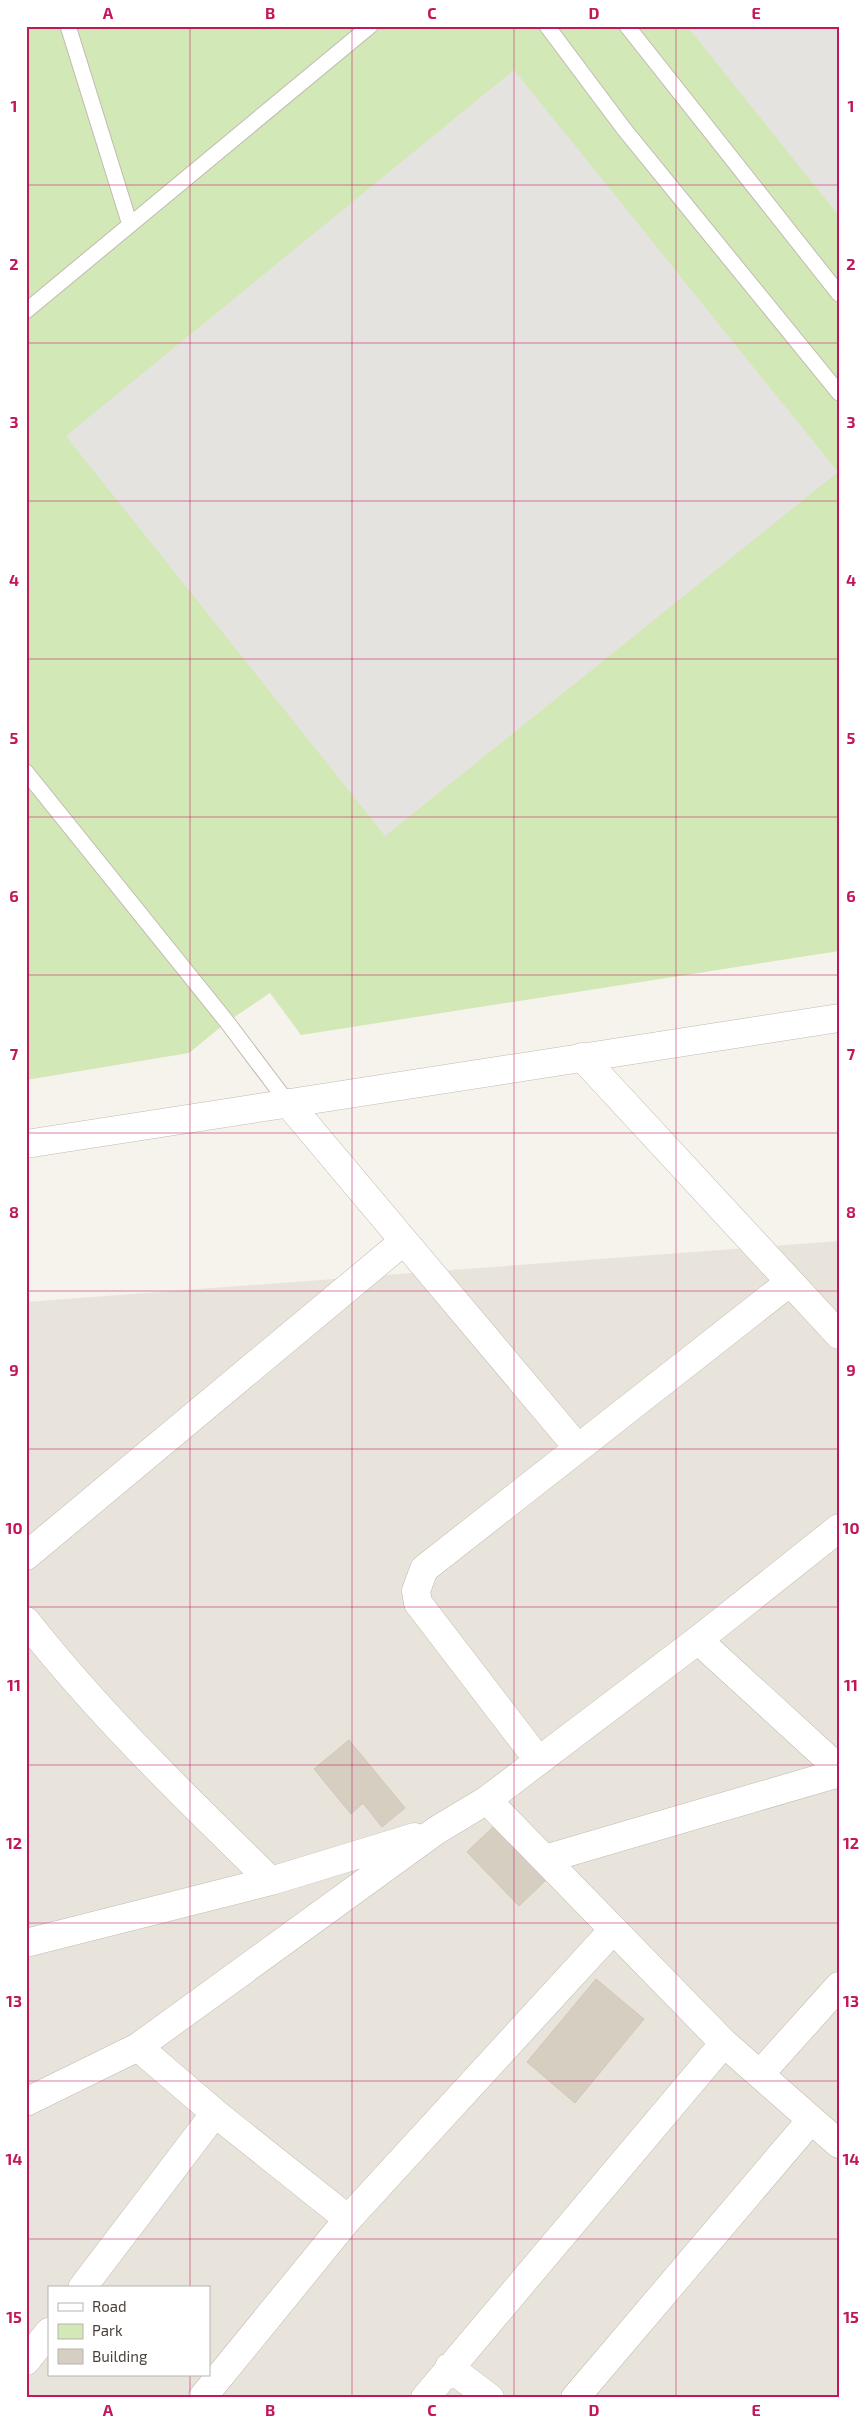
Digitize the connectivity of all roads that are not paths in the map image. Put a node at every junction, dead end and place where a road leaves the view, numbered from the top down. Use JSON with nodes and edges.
{"nodes":[{"id":1,"x":68,"y":26,"type":"edge"},
{"id":2,"x":370,"y":26,"type":"edge"},
{"id":3,"x":547,"y":26,"type":"edge"},
{"id":4,"x":627,"y":26,"type":"edge"},
{"id":5,"x":130,"y":225,"type":"junction"},
{"id":6,"x":839,"y":294,"type":"edge"},
{"id":7,"x":26,"y":311,"type":"edge"},
{"id":8,"x":839,"y":393,"type":"edge"},
{"id":9,"x":26,"y":772,"type":"edge"},
{"id":10,"x":839,"y":1018,"type":"edge"},
{"id":11,"x":582,"y":1057,"type":"junction"},
{"id":12,"x":288,"y":1103,"type":"junction"},
{"id":13,"x":26,"y":1144,"type":"edge"},
{"id":14,"x":404,"y":1241,"type":"junction"},
{"id":15,"x":790,"y":1282,"type":"junction"},
{"id":16,"x":839,"y":1335,"type":"edge"},
{"id":17,"x":578,"y":1448,"type":"junction"},
{"id":18,"x":839,"y":1528,"type":"edge"},
{"id":19,"x":26,"y":1556,"type":"edge"},
{"id":20,"x":26,"y":1621,"type":"edge"},
{"id":21,"x":698,"y":1640,"type":"junction"},
{"id":22,"x":539,"y":1760,"type":"junction"},
{"id":23,"x":839,"y":1769,"type":"edge"},
{"id":24,"x":839,"y":1773,"type":"edge"},
{"id":25,"x":487,"y":1800,"type":"junction"},
{"id":26,"x":437,"y":1830,"type":"junction"},
{"id":27,"x":545,"y":1859,"type":"junction"},
{"id":28,"x":272,"y":1881,"type":"junction"},
{"id":29,"x":613,"y":1930,"type":"junction"},
{"id":30,"x":26,"y":1943,"type":"edge"},
{"id":31,"x":839,"y":1986,"type":"edge"},
{"id":32,"x":724,"y":2043,"type":"junction"},
{"id":33,"x":138,"y":2047,"type":"junction"},
{"id":34,"x":760,"y":2074,"type":"junction"},
{"id":35,"x":26,"y":2102,"type":"edge"},
{"id":36,"x":216,"y":2113,"type":"junction"},
{"id":37,"x":811,"y":2120,"type":"junction"},
{"id":38,"x":839,"y":2144,"type":"edge"},
{"id":39,"x":348,"y":2219,"type":"junction"},
{"id":40,"x":84,"y":2286,"type":"edge"},
{"id":41,"x":48,"y":2333,"type":"edge"},
{"id":42,"x":26,"y":2362,"type":"edge"},
{"id":43,"x":449,"y":2367,"type":"junction"},
{"id":44,"x":202,"y":2398,"type":"edge"},
{"id":45,"x":425,"y":2398,"type":"edge"},
{"id":46,"x":490,"y":2398,"type":"edge"},
{"id":47,"x":575,"y":2398,"type":"edge"}],
"edges":[{"from":1,"to":5,"type":"lane"},
{"from":2,"to":5,"type":"lane"},
{"from":3,"to":8,"type":"lane"},
{"from":4,"to":6,"type":"lane"},
{"from":5,"to":7,"type":"lane"},
{"from":9,"to":12,"type":"lane"},
{"from":10,"to":11,"type":"street"},
{"from":11,"to":12,"type":"street"},
{"from":11,"to":15,"type":"street"},
{"from":12,"to":13,"type":"street"},
{"from":12,"to":14,"type":"street"},
{"from":14,"to":17,"type":"street"},
{"from":14,"to":19,"type":"street"},
{"from":15,"to":16,"type":"street"},
{"from":15,"to":17,"type":"street"},
{"from":17,"to":22,"type":"street"},
{"from":18,"to":21,"type":"street"},
{"from":20,"to":28,"type":"street"},
{"from":21,"to":22,"type":"street"},
{"from":21,"to":23,"type":"street"},
{"from":22,"to":25,"type":"street"},
{"from":24,"to":27,"type":"street"},
{"from":25,"to":26,"type":"street"},
{"from":25,"to":27,"type":"street"},
{"from":26,"to":28,"type":"street"},
{"from":26,"to":33,"type":"street"},
{"from":27,"to":29,"type":"street"},
{"from":28,"to":30,"type":"street"},
{"from":29,"to":32,"type":"street"},
{"from":29,"to":39,"type":"street"},
{"from":31,"to":34,"type":"street"},
{"from":32,"to":34,"type":"street"},
{"from":32,"to":43,"type":"street"},
{"from":33,"to":35,"type":"street"},
{"from":33,"to":36,"type":"street"},
{"from":34,"to":37,"type":"street"},
{"from":36,"to":39,"type":"street"},
{"from":36,"to":40,"type":"street"},
{"from":37,"to":38,"type":"street"},
{"from":37,"to":47,"type":"street"},
{"from":39,"to":44,"type":"street"},
{"from":41,"to":42,"type":"street"},
{"from":43,"to":45,"type":"street"},
{"from":43,"to":46,"type":"street"}]}
